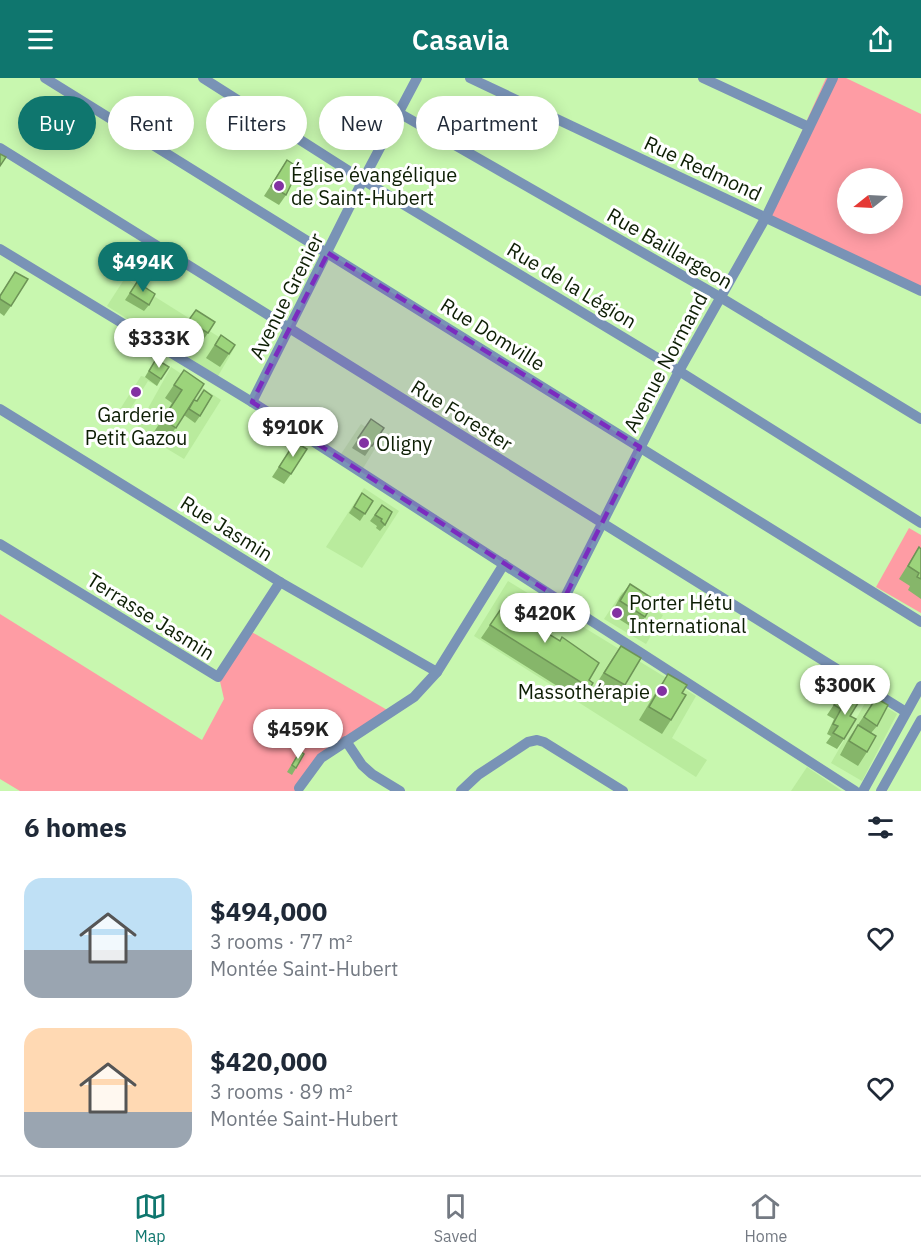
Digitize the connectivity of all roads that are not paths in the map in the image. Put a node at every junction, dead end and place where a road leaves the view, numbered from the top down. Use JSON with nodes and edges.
{"nodes":[{"id":1,"x":45,"y":78,"type":"edge"},
{"id":2,"x":203,"y":78,"type":"edge"},
{"id":3,"x":417,"y":78,"type":"edge"},
{"id":4,"x":470,"y":78,"type":"edge"},
{"id":5,"x":703,"y":78,"type":"edge"},
{"id":6,"x":833,"y":78,"type":"edge"},
{"id":7,"x":404,"y":103,"type":"edge"},
{"id":8,"x":404,"y":116,"type":"edge"},
{"id":9,"x":809,"y":127,"type":"junction"},
{"id":10,"x":0,"y":148,"type":"edge"},
{"id":11,"x":379,"y":150,"type":"edge"},
{"id":12,"x":363,"y":180,"type":"junction"},
{"id":13,"x":766,"y":217,"type":"junction"},
{"id":14,"x":0,"y":249,"type":"edge"},
{"id":15,"x":328,"y":253,"type":"junction"},
{"id":16,"x":921,"y":291,"type":"edge"},
{"id":17,"x":720,"y":297,"type":"junction"},
{"id":18,"x":290,"y":328,"type":"junction"},
{"id":19,"x":679,"y":371,"type":"junction"},
{"id":20,"x":252,"y":402,"type":"junction"},
{"id":21,"x":0,"y":409,"type":"edge"},
{"id":22,"x":921,"y":419,"type":"edge"},
{"id":23,"x":640,"y":447,"type":"junction"},
{"id":24,"x":921,"y":523,"type":"edge"},
{"id":25,"x":602,"y":524,"type":"junction"},
{"id":26,"x":0,"y":544,"type":"edge"},
{"id":27,"x":504,"y":564,"type":"junction"},
{"id":28,"x":280,"y":582,"type":"junction"},
{"id":29,"x":563,"y":601,"type":"junction"},
{"id":30,"x":921,"y":622,"type":"edge"},
{"id":31,"x":437,"y":672,"type":"junction"},
{"id":32,"x":921,"y":686,"type":"edge"},
{"id":33,"x":906,"y":712,"type":"junction"},
{"id":34,"x":921,"y":722,"type":"edge"},
{"id":35,"x":346,"y":741,"type":"junction"},
{"id":36,"x":299,"y":788,"type":"dead end"},
{"id":37,"x":400,"y":791,"type":"edge"},
{"id":38,"x":461,"y":791,"type":"edge"},
{"id":39,"x":623,"y":791,"type":"edge"},
{"id":40,"x":855,"y":791,"type":"edge"},
{"id":41,"x":863,"y":791,"type":"edge"},
{"id":42,"x":881,"y":791,"type":"edge"}],
"edges":[{"from":1,"to":15,"type":"street","name":"Rue Domville"},
{"from":2,"to":12,"type":"street","name":"Rue de la Légion"},
{"from":3,"to":7,"type":"street","name":"Avenue Grenier"},
{"from":4,"to":13,"type":"street","name":"Rue Redmond"},
{"from":5,"to":9,"type":"street"},
{"from":6,"to":9,"type":"street","name":"Avenue Normand"},
{"from":8,"to":17,"type":"street","name":"Rue Baillargeon"},
{"from":9,"to":13,"type":"street","name":"Avenue Normand"},
{"from":10,"to":18,"type":"street","name":"Rue Forester"},
{"from":11,"to":12,"type":"street","name":"Avenue Grenier"},
{"from":12,"to":15,"type":"street","name":"Avenue Grenier"},
{"from":12,"to":19,"type":"street","name":"Rue de la Légion"},
{"from":13,"to":16,"type":"street","name":"Rue Redmond"},
{"from":13,"to":17,"type":"street","name":"Avenue Normand"},
{"from":14,"to":20,"type":"street"},
{"from":15,"to":18,"type":"street","name":"Avenue Grenier"},
{"from":15,"to":23,"type":"street","name":"Rue Domville"},
{"from":17,"to":19,"type":"street","name":"Avenue Normand"},
{"from":17,"to":22,"type":"street","name":"Rue Baillargeon"},
{"from":18,"to":20,"type":"street","name":"Avenue Grenier"},
{"from":18,"to":25,"type":"street","name":"Rue Forester"},
{"from":19,"to":23,"type":"street","name":"Avenue Normand"},
{"from":19,"to":24,"type":"street","name":"Rue de la Légion"},
{"from":20,"to":27,"type":"street"},
{"from":21,"to":28,"type":"street","name":"Rue Jasmin"},
{"from":23,"to":25,"type":"street","name":"Avenue Normand"},
{"from":23,"to":30,"type":"street","name":"Rue Domville"},
{"from":25,"to":29,"type":"street","name":"Avenue Normand"},
{"from":25,"to":33,"type":"street","name":"Rue Forester"},
{"from":26,"to":28,"type":"street","name":"Terrasse Jasmin"},
{"from":27,"to":29,"type":"street"},
{"from":27,"to":31,"type":"street"},
{"from":28,"to":31,"type":"street","name":"Rue Jasmin"},
{"from":29,"to":40,"type":"street"},
{"from":31,"to":35,"type":"street"},
{"from":32,"to":33,"type":"street"},
{"from":33,"to":41,"type":"street"},
{"from":34,"to":42,"type":"street"},
{"from":35,"to":36,"type":"street"},
{"from":35,"to":37,"type":"street"},
{"from":38,"to":39,"type":"street"}]}
